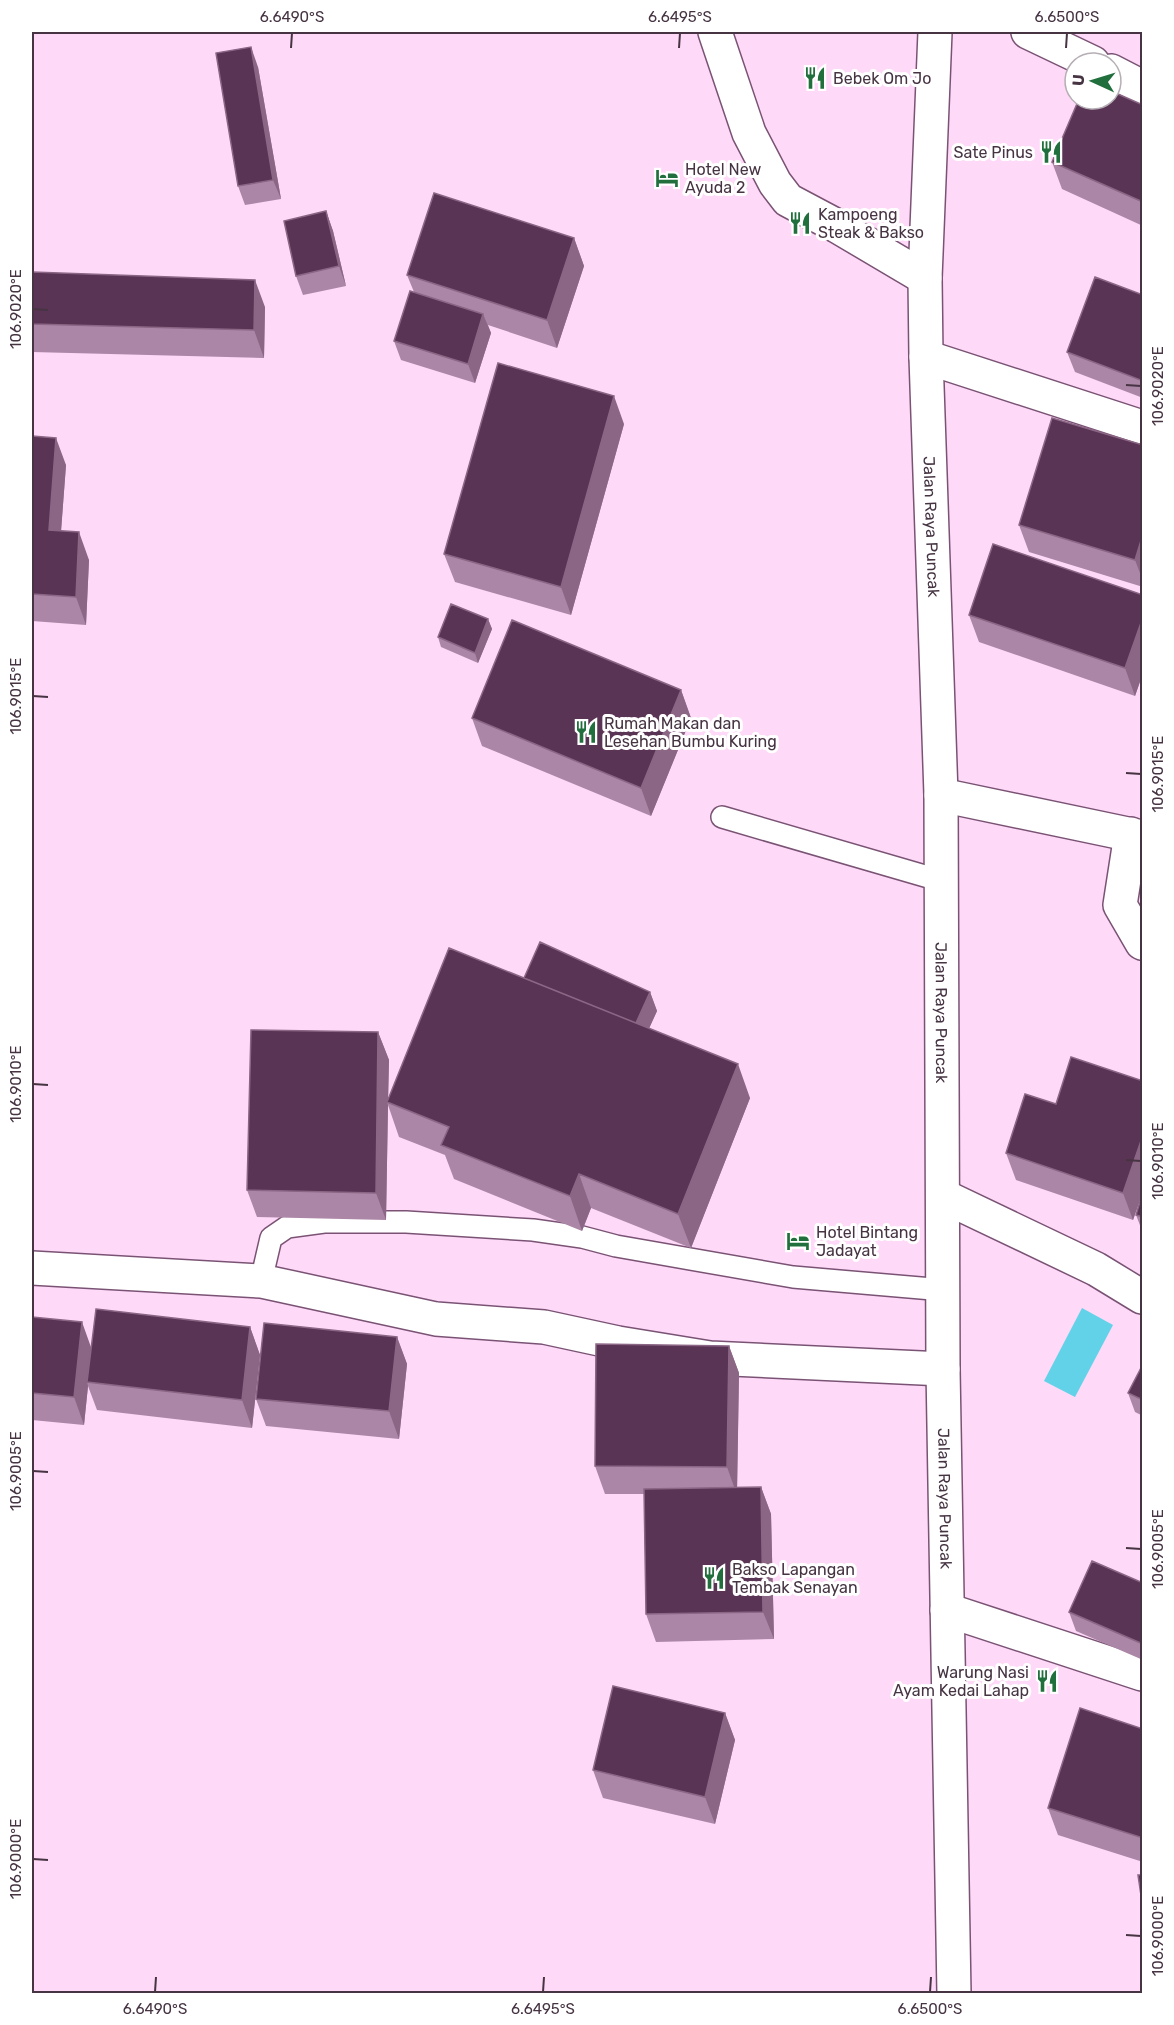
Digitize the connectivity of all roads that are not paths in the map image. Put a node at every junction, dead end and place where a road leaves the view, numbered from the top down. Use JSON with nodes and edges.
{"nodes":[{"id":1,"x":716,"y":32,"type":"edge"},
{"id":2,"x":935,"y":32,"type":"edge"},
{"id":3,"x":1028,"y":32,"type":"edge"},
{"id":4,"x":1068,"y":51,"type":"edge"},
{"id":5,"x":1123,"y":78,"type":"edge"},
{"id":6,"x":1143,"y":87,"type":"edge"},
{"id":7,"x":925,"y":278,"type":"junction"},
{"id":8,"x":926,"y":357,"type":"junction"},
{"id":9,"x":1143,"y":427,"type":"edge"},
{"id":10,"x":941,"y":795,"type":"junction"},
{"id":11,"x":723,"y":818,"type":"dead end"},
{"id":12,"x":1137,"y":836,"type":"edge"},
{"id":13,"x":942,"y":881,"type":"junction"},
{"id":14,"x":1143,"y":943,"type":"edge"},
{"id":15,"x":943,"y":1196,"type":"junction"},
{"id":16,"x":32,"y":1268,"type":"edge"},
{"id":17,"x":261,"y":1281,"type":"junction"},
{"id":18,"x":944,"y":1290,"type":"junction"},
{"id":19,"x":1143,"y":1297,"type":"edge"},
{"id":20,"x":943,"y":1369,"type":"junction"},
{"id":21,"x":947,"y":1610,"type":"junction"},
{"id":22,"x":1143,"y":1674,"type":"edge"},
{"id":23,"x":954,"y":1994,"type":"edge"}],
"edges":[{"from":1,"to":7,"type":"main road"},
{"from":2,"to":7,"type":"main road","name":"Jalan Raya Puncak"},
{"from":3,"to":4,"type":"main road"},
{"from":5,"to":6,"type":"main road"},
{"from":7,"to":8,"type":"main road","name":"Jalan Raya Puncak"},
{"from":8,"to":9,"type":"main road"},
{"from":8,"to":10,"type":"main road","name":"Jalan Raya Puncak"},
{"from":10,"to":12,"type":"main road"},
{"from":10,"to":13,"type":"main road","name":"Jalan Raya Puncak"},
{"from":11,"to":13,"type":"lane"},
{"from":12,"to":14,"type":"main road"},
{"from":13,"to":15,"type":"main road","name":"Jalan Raya Puncak"},
{"from":15,"to":18,"type":"main road","name":"Jalan Raya Puncak"},
{"from":15,"to":19,"type":"main road"},
{"from":16,"to":17,"type":"main road"},
{"from":17,"to":18,"type":"lane"},
{"from":17,"to":20,"type":"main road"},
{"from":18,"to":20,"type":"main road","name":"Jalan Raya Puncak"},
{"from":20,"to":21,"type":"main road","name":"Jalan Raya Puncak"},
{"from":21,"to":22,"type":"main road"},
{"from":21,"to":23,"type":"main road","name":"Jalan Raya Puncak"}]}
